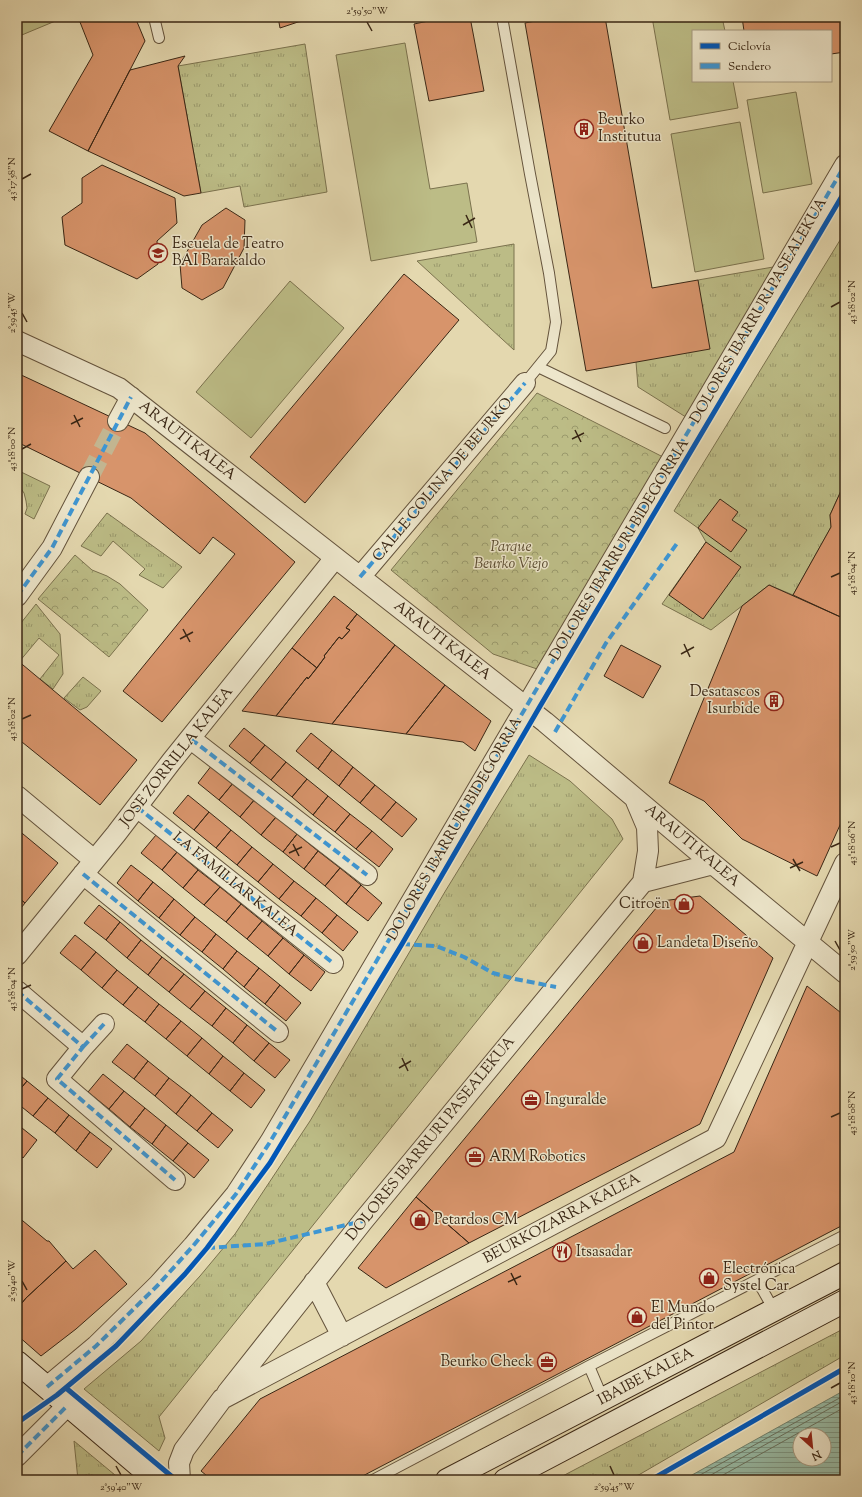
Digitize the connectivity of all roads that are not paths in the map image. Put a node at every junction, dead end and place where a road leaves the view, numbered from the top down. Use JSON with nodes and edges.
{"nodes":[{"id":1,"x":154,"y":17,"type":"edge"},
{"id":2,"x":502,"y":17,"type":"edge"},
{"id":3,"x":159,"y":38,"type":"dead end"},
{"id":4,"x":845,"y":165,"type":"edge"},
{"id":5,"x":17,"y":341,"type":"edge"},
{"id":6,"x":538,"y":367,"type":"junction"},
{"id":7,"x":525,"y":383,"type":"joint"},
{"id":8,"x":131,"y":398,"type":"junction"},
{"id":9,"x":118,"y":421,"type":"tunnel mouth"},
{"id":10,"x":665,"y":428,"type":"dead end"},
{"id":11,"x":89,"y":477,"type":"tunnel mouth"},
{"id":12,"x":335,"y":558,"type":"junction"},
{"id":13,"x":360,"y":577,"type":"junction"},
{"id":14,"x":17,"y":596,"type":"edge"},
{"id":15,"x":526,"y":707,"type":"junction"},
{"id":16,"x":191,"y":739,"type":"junction"},
{"id":17,"x":17,"y":796,"type":"edge"},
{"id":18,"x":634,"y":798,"type":"junction"},
{"id":19,"x":137,"y":807,"type":"junction"},
{"id":20,"x":845,"y":863,"type":"edge"},
{"id":21,"x":713,"y":864,"type":"junction"},
{"id":22,"x":89,"y":867,"type":"junction"},
{"id":23,"x":367,"y":875,"type":"dead end"},
{"id":24,"x":643,"y":882,"type":"junction"},
{"id":25,"x":808,"y":942,"type":"junction"},
{"id":26,"x":17,"y":955,"type":"edge"},
{"id":27,"x":333,"y":963,"type":"dead end"},
{"id":28,"x":845,"y":973,"type":"edge"},
{"id":29,"x":17,"y":991,"type":"edge"},
{"id":30,"x":104,"y":1024,"type":"dead end"},
{"id":31,"x":278,"y":1032,"type":"dead end"},
{"id":32,"x":83,"y":1047,"type":"junction"},
{"id":33,"x":175,"y":1180,"type":"dead end"},
{"id":34,"x":845,"y":1235,"type":"edge"},
{"id":35,"x":845,"y":1273,"type":"edge"},
{"id":36,"x":757,"y":1280,"type":"junction"},
{"id":37,"x":314,"y":1282,"type":"junction"},
{"id":38,"x":845,"y":1301,"type":"edge"},
{"id":39,"x":774,"y":1310,"type":"junction"},
{"id":40,"x":342,"y":1336,"type":"junction"},
{"id":41,"x":17,"y":1362,"type":"edge"},
{"id":42,"x":589,"y":1366,"type":"junction"},
{"id":43,"x":47,"y":1387,"type":"junction"},
{"id":44,"x":222,"y":1399,"type":"junction"},
{"id":45,"x":603,"y":1399,"type":"junction"},
{"id":46,"x":67,"y":1406,"type":"junction"},
{"id":47,"x":17,"y":1456,"type":"edge"},
{"id":48,"x":156,"y":1480,"type":"edge"},
{"id":49,"x":180,"y":1480,"type":"edge"},
{"id":50,"x":373,"y":1480,"type":"edge"},
{"id":51,"x":446,"y":1480,"type":"edge"},
{"id":52,"x":505,"y":1480,"type":"edge"}],
"edges":[{"from":1,"to":3,"type":"lane"},
{"from":2,"to":6,"type":"lane"},
{"from":4,"to":15,"type":"street","name":"DOLORES IBARRURI PASEALEKUA"},
{"from":5,"to":8,"type":"street","name":"ARAUTI KALEA"},
{"from":6,"to":7,"type":"lane"},
{"from":6,"to":10,"type":"lane"},
{"from":7,"to":13,"type":"street","name":"CALLE COLINA DE BEURKO"},
{"from":8,"to":9,"type":"street"},
{"from":8,"to":12,"type":"street","name":"ARAUTI KALEA"},
{"from":11,"to":14,"type":"street"},
{"from":12,"to":13,"type":"street","name":"ARAUTI KALEA"},
{"from":12,"to":16,"type":"street","name":"JOSE ZORRILLA KALEA"},
{"from":13,"to":15,"type":"street","name":"ARAUTI KALEA"},
{"from":15,"to":18,"type":"street","name":"ARAUTI KALEA"},
{"from":15,"to":43,"type":"street","name":"DOLORES IBARRURI PASEALEKUA"},
{"from":16,"to":19,"type":"street","name":"JOSE ZORRILLA KALEA"},
{"from":16,"to":23,"type":"street"},
{"from":17,"to":22,"type":"street"},
{"from":18,"to":21,"type":"street","name":"ARAUTI KALEA"},
{"from":18,"to":24,"type":"street"},
{"from":19,"to":22,"type":"street","name":"JOSE ZORRILLA KALEA"},
{"from":19,"to":27,"type":"street","name":"LA FAMILIAR KALEA"},
{"from":20,"to":25,"type":"street","name":"BEURKOZARRA KALEA"},
{"from":21,"to":24,"type":"street"},
{"from":21,"to":25,"type":"street","name":"ARAUTI KALEA"},
{"from":22,"to":26,"type":"street","name":"JOSE ZORRILLA KALEA"},
{"from":22,"to":31,"type":"street"},
{"from":24,"to":37,"type":"street","name":"DOLORES IBARRURI PASEALEKUA"},
{"from":25,"to":28,"type":"street","name":"ARAUTI KALEA"},
{"from":25,"to":40,"type":"street","name":"BEURKOZARRA KALEA"},
{"from":29,"to":32,"type":"street"},
{"from":30,"to":32,"type":"street"},
{"from":32,"to":33,"type":"street"},
{"from":34,"to":36,"type":"lane"},
{"from":35,"to":39,"type":"main road","name":"IBAIBE KALEA"},
{"from":36,"to":39,"type":"lane"},
{"from":36,"to":42,"type":"lane"},
{"from":37,"to":40,"type":"street"},
{"from":37,"to":44,"type":"street","name":"DOLORES IBARRURI PASEALEKUA"},
{"from":38,"to":52,"type":"main road","name":"IBAIBE KALEA"},
{"from":39,"to":45,"type":"main road","name":"IBAIBE KALEA"},
{"from":40,"to":44,"type":"street","name":"BEURKOZARRA KALEA"},
{"from":41,"to":43,"type":"main road"},
{"from":42,"to":45,"type":"lane"},
{"from":42,"to":50,"type":"lane"},
{"from":43,"to":46,"type":"main road"},
{"from":44,"to":49,"type":"street","name":"BEURKOZARRA KALEA"},
{"from":45,"to":51,"type":"main road","name":"IBAIBE KALEA"},
{"from":46,"to":47,"type":"street"},
{"from":46,"to":48,"type":"main road"}]}
